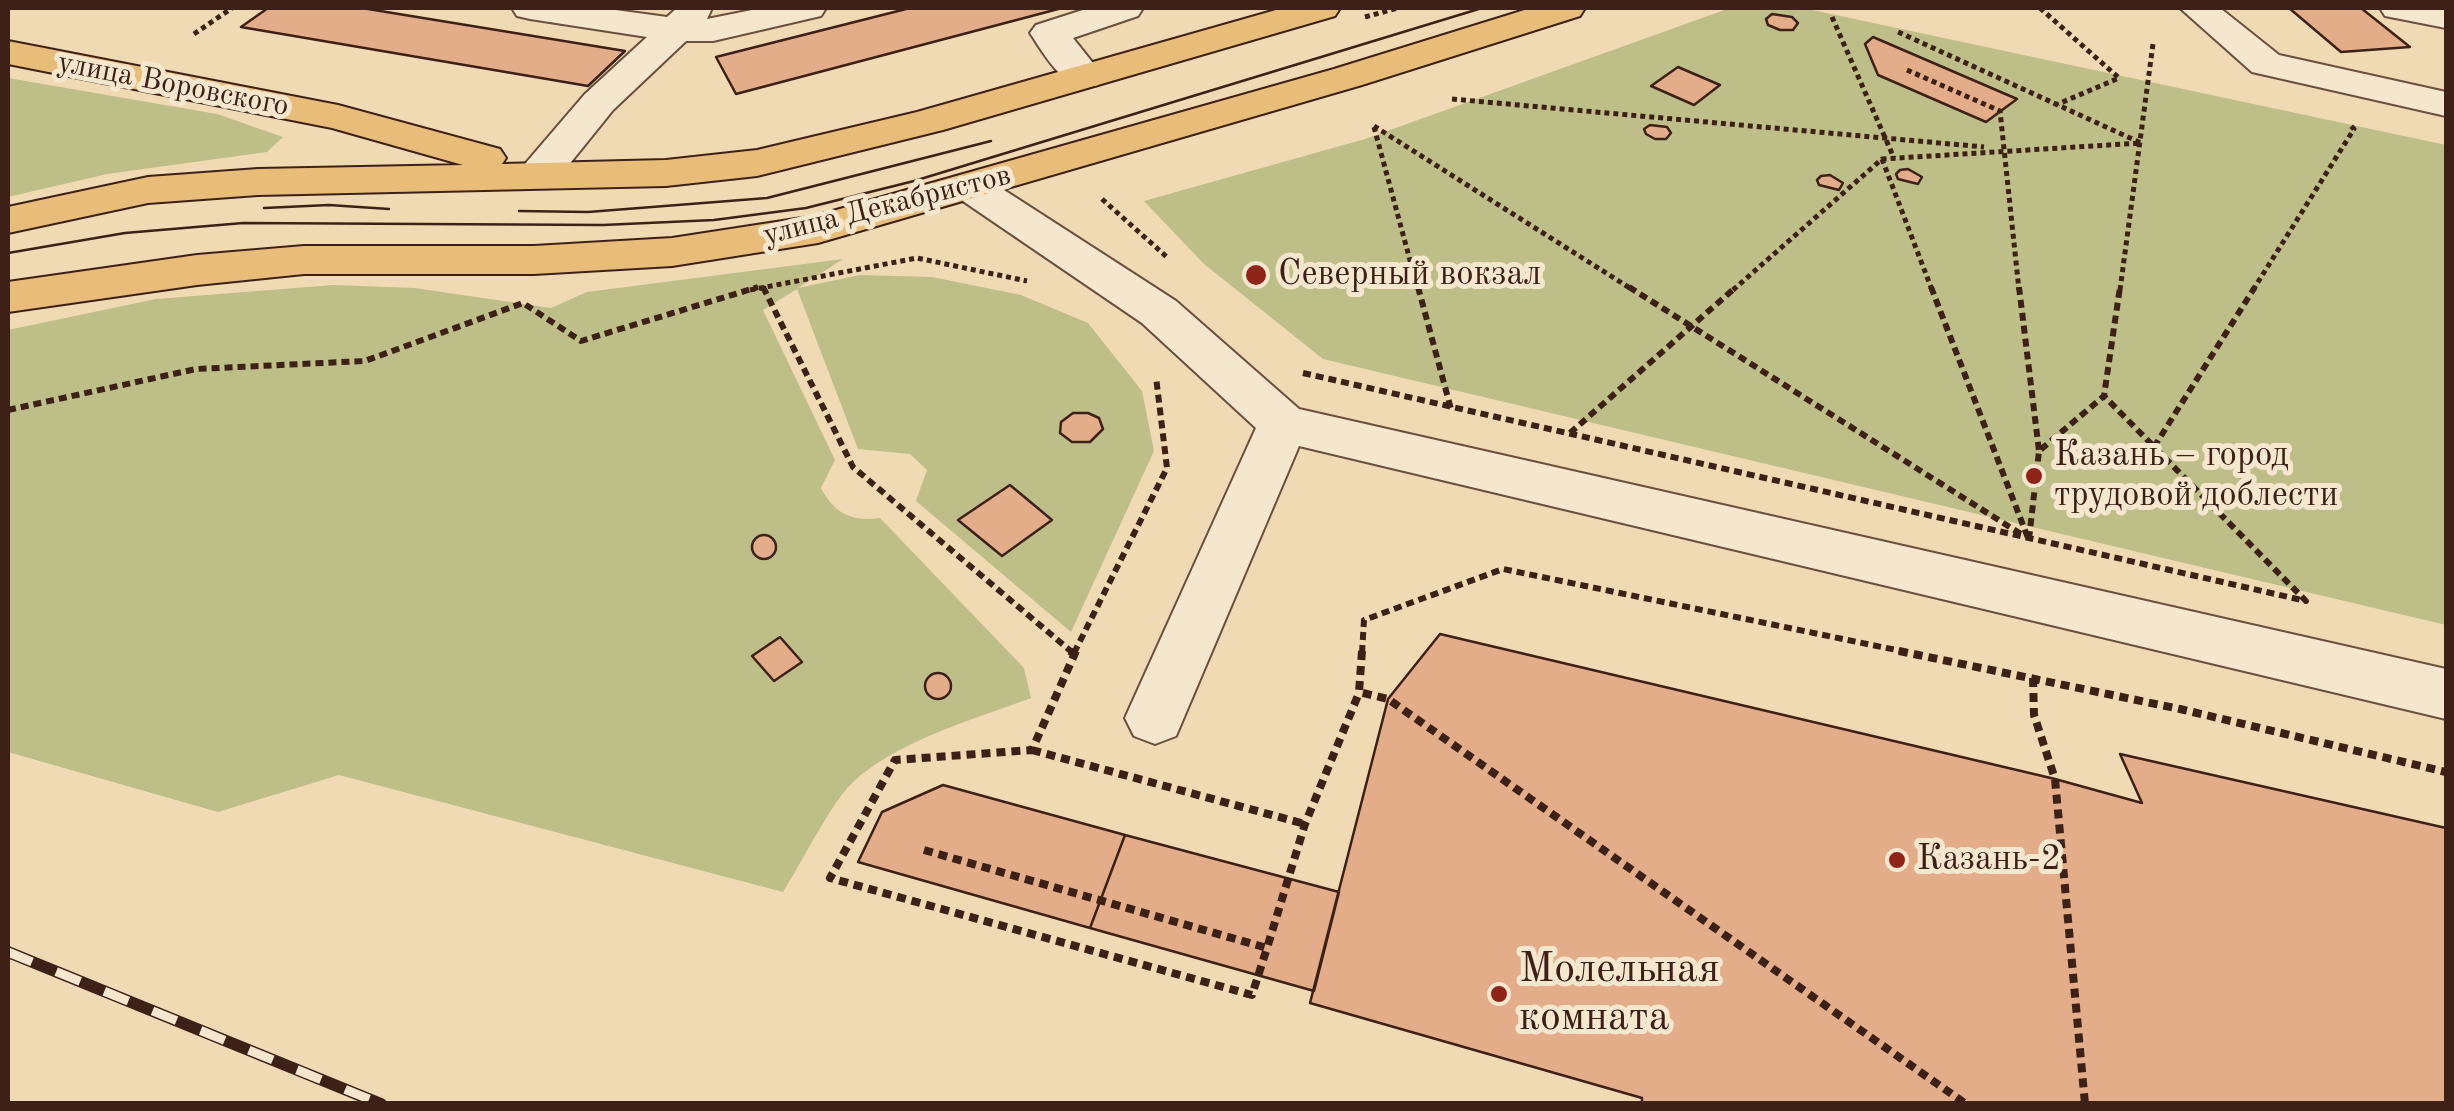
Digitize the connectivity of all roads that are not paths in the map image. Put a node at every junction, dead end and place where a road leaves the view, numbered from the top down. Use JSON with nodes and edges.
{"nodes":[{"id":1,"x":530,"y":8,"type":"edge"},
{"id":2,"x":808,"y":8,"type":"edge"},
{"id":3,"x":1125,"y":8,"type":"edge"},
{"id":4,"x":1322,"y":8,"type":"edge"},
{"id":5,"x":1566,"y":8,"type":"edge"},
{"id":6,"x":2198,"y":8,"type":"edge"},
{"id":7,"x":2398,"y":8,"type":"edge"},
{"id":8,"x":2446,"y":17,"type":"edge"},
{"id":9,"x":687,"y":19,"type":"edge"},
{"id":10,"x":8,"y":53,"type":"edge"},
{"id":11,"x":1084,"y":77,"type":"junction"},
{"id":12,"x":2446,"y":104,"type":"edge"},
{"id":13,"x":338,"y":118,"type":"junction"},
{"id":14,"x":540,"y":173,"type":"junction"},
{"id":15,"x":341,"y":179,"type":"junction"},
{"id":16,"x":972,"y":188,"type":"junction"},
{"id":17,"x":8,"y":220,"type":"edge"},
{"id":18,"x":304,"y":260,"type":"junction"},
{"id":19,"x":8,"y":297,"type":"edge"},
{"id":20,"x":1284,"y":424,"type":"junction"},
{"id":21,"x":2446,"y":694,"type":"edge"},
{"id":22,"x":1155,"y":718,"type":"dead end"}],
"edges":[{"from":1,"to":9,"type":"street"},
{"from":2,"to":9,"type":"street"},
{"from":3,"to":11,"type":"street"},
{"from":4,"to":11,"type":"main road"},
{"from":5,"to":16,"type":"main road","name":"улица Декабристов"},
{"from":6,"to":12,"type":"street"},
{"from":7,"to":8,"type":"street"},
{"from":9,"to":14,"type":"street"},
{"from":10,"to":13,"type":"main road","name":"улица Воровского"},
{"from":11,"to":14,"type":"main road"},
{"from":13,"to":14,"type":"main road","name":"улица Воровского"},
{"from":13,"to":15,"type":"main road","name":"улица Воровского"},
{"from":14,"to":15,"type":"main road"},
{"from":15,"to":17,"type":"main road"},
{"from":15,"to":18,"type":"main road","name":"улица Воровского"},
{"from":16,"to":18,"type":"main road","name":"улица Декабристов"},
{"from":16,"to":20,"type":"street"},
{"from":18,"to":19,"type":"main road","name":"улица Декабристов"},
{"from":20,"to":21,"type":"street"},
{"from":20,"to":22,"type":"street"}]}
